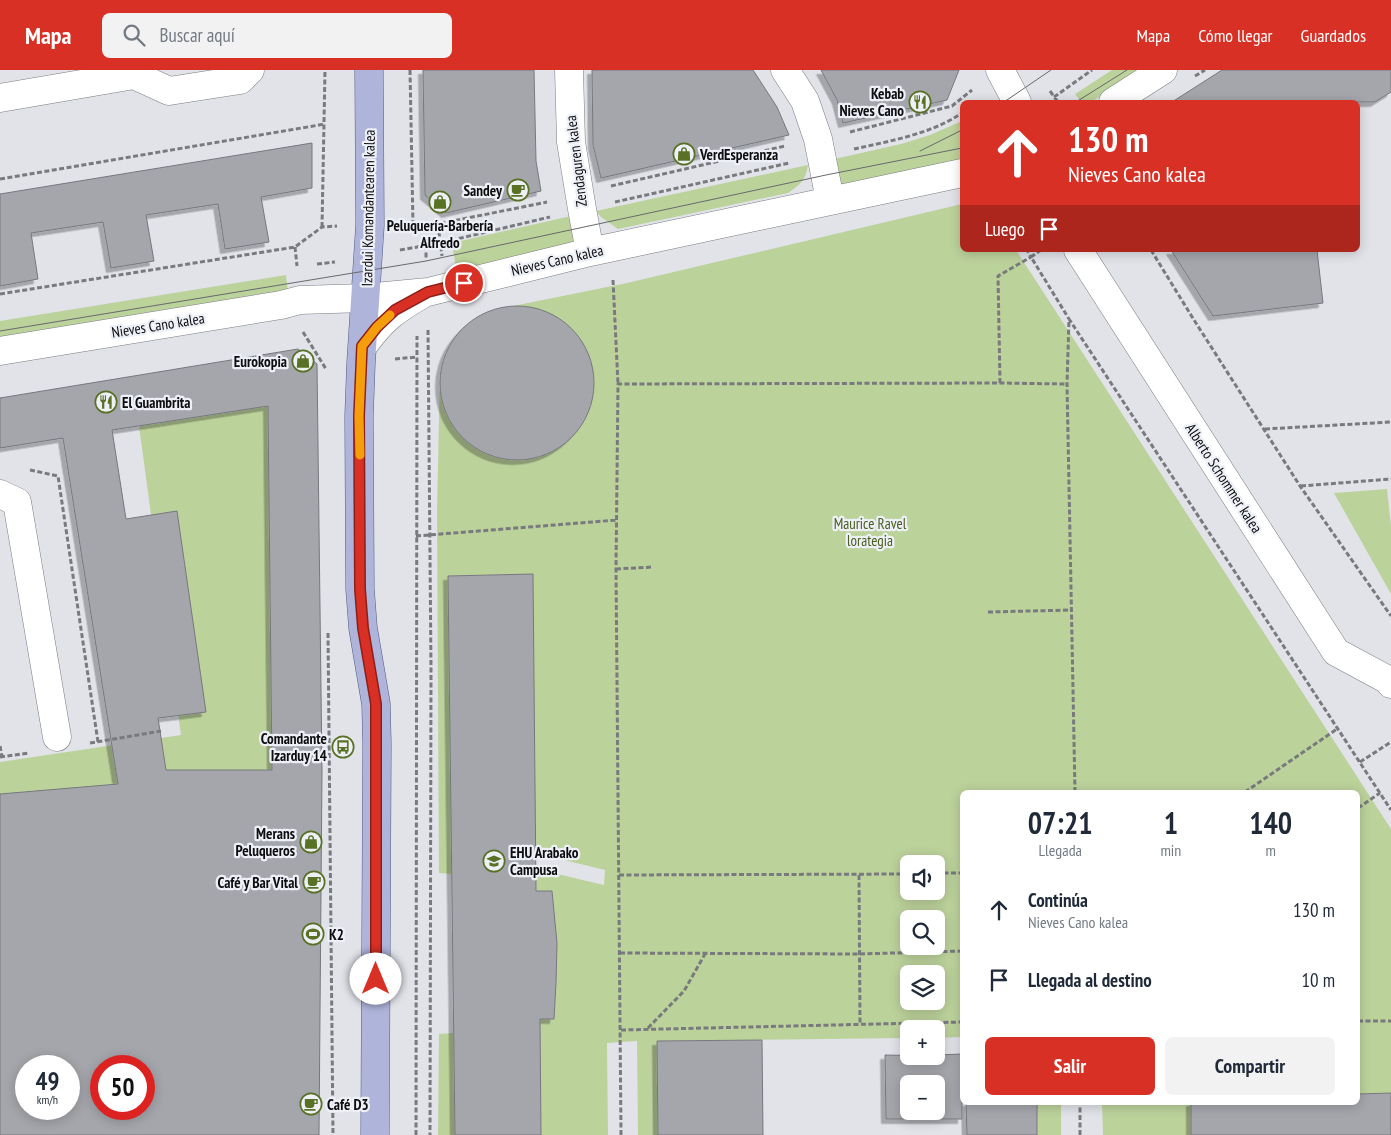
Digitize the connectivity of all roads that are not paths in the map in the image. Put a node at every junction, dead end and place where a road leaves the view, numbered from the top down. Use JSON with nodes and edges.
{"nodes":[{"id":1,"x":250,"y":70,"type":"edge"},
{"id":2,"x":369,"y":70,"type":"edge"},
{"id":3,"x":569,"y":70,"type":"edge"},
{"id":4,"x":785,"y":70,"type":"edge"},
{"id":5,"x":1000,"y":70,"type":"edge"},
{"id":6,"x":1163,"y":70,"type":"edge"},
{"id":7,"x":0,"y":98,"type":"edge"},
{"id":8,"x":1016,"y":100,"type":"edge"},
{"id":9,"x":1116,"y":100,"type":"edge"},
{"id":10,"x":960,"y":173,"type":"edge"},
{"id":11,"x":830,"y":200,"type":"junction"},
{"id":12,"x":590,"y":252,"type":"junction"},
{"id":13,"x":1079,"y":252,"type":"edge"},
{"id":14,"x":428,"y":292,"type":"junction"},
{"id":15,"x":365,"y":298,"type":"junction"},
{"id":16,"x":362,"y":346,"type":"junction"},
{"id":17,"x":0,"y":352,"type":"edge"},
{"id":18,"x":0,"y":494,"type":"edge"},
{"id":19,"x":1391,"y":684,"type":"edge"},
{"id":20,"x":57,"y":737,"type":"dead end"},
{"id":21,"x":375,"y":1135,"type":"edge"}],
"edges":[{"from":1,"to":7,"type":"street"},
{"from":2,"to":15,"type":"main road","name":"Izardui Komandantearen kalea"},
{"from":3,"to":12,"type":"street","name":"Zendaguren kalea"},
{"from":4,"to":11,"type":"street"},
{"from":5,"to":8,"type":"street"},
{"from":6,"to":9,"type":"street"},
{"from":10,"to":11,"type":"street","name":"Nieves Cano kalea"},
{"from":11,"to":12,"type":"street","name":"Nieves Cano kalea"},
{"from":12,"to":14,"type":"street","name":"Nieves Cano kalea"},
{"from":13,"to":19,"type":"street","name":"Alberto Schommer kalea"},
{"from":14,"to":15,"type":"street","name":"Nieves Cano kalea"},
{"from":14,"to":16,"type":"street"},
{"from":15,"to":16,"type":"main road","name":"Izardui Komandantearen kalea"},
{"from":15,"to":17,"type":"street","name":"Nieves Cano kalea"},
{"from":16,"to":21,"type":"main road","name":"Izardui Komandantearen kalea"},
{"from":18,"to":20,"type":"street"}]}
